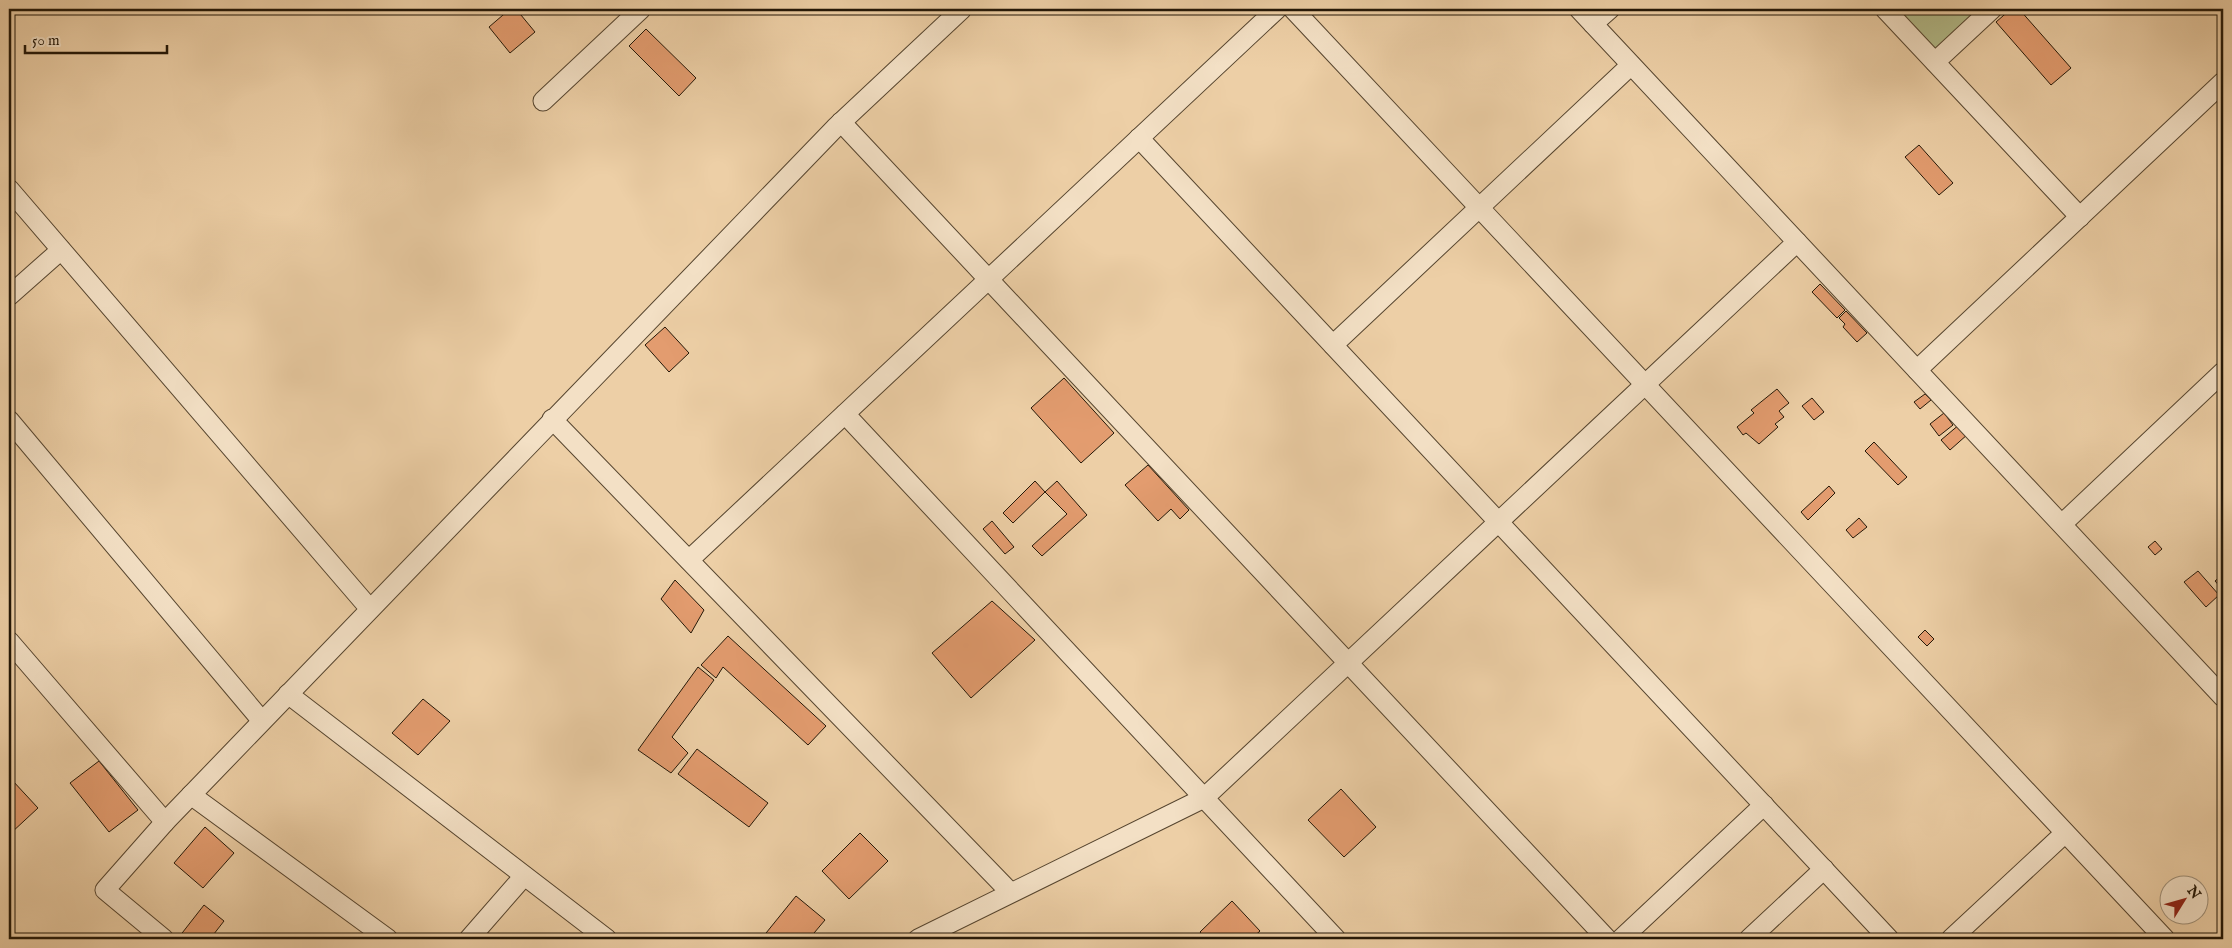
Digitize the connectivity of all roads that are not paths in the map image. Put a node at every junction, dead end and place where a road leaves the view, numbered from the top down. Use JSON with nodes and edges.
{"nodes":[{"id":1,"x":641,"y":9,"type":"edge"},
{"id":2,"x":962,"y":9,"type":"edge"},
{"id":3,"x":1277,"y":9,"type":"edge"},
{"id":4,"x":1293,"y":9,"type":"edge"},
{"id":5,"x":1579,"y":9,"type":"edge"},
{"id":6,"x":1610,"y":9,"type":"edge"},
{"id":7,"x":1885,"y":9,"type":"edge"},
{"id":8,"x":1992,"y":9,"type":"edge"},
{"id":9,"x":1593,"y":24,"type":"junction"},
{"id":10,"x":1935,"y":62,"type":"junction"},
{"id":11,"x":1631,"y":65,"type":"junction"},
{"id":12,"x":2223,"y":82,"type":"edge"},
{"id":13,"x":543,"y":101,"type":"dead end"},
{"id":14,"x":841,"y":122,"type":"junction"},
{"id":15,"x":1139,"y":138,"type":"junction"},
{"id":16,"x":9,"y":189,"type":"edge"},
{"id":17,"x":1479,"y":208,"type":"junction"},
{"id":18,"x":2080,"y":217,"type":"junction"},
{"id":19,"x":1797,"y":242,"type":"junction"},
{"id":20,"x":61,"y":250,"type":"junction"},
{"id":21,"x":988,"y":280,"type":"junction"},
{"id":22,"x":9,"y":296,"type":"edge"},
{"id":23,"x":1333,"y":345,"type":"junction"},
{"id":24,"x":1917,"y":370,"type":"junction"},
{"id":25,"x":2223,"y":372,"type":"edge"},
{"id":26,"x":1645,"y":384,"type":"junction"},
{"id":27,"x":845,"y":414,"type":"junction"},
{"id":28,"x":552,"y":419,"type":"junction"},
{"id":29,"x":9,"y":420,"type":"edge"},
{"id":30,"x":1498,"y":522,"type":"junction"},
{"id":31,"x":2062,"y":524,"type":"junction"},
{"id":32,"x":689,"y":560,"type":"junction"},
{"id":33,"x":370,"y":608,"type":"junction"},
{"id":34,"x":9,"y":641,"type":"edge"},
{"id":35,"x":1348,"y":663,"type":"junction"},
{"id":36,"x":288,"y":694,"type":"junction"},
{"id":37,"x":2223,"y":697,"type":"edge"},
{"id":38,"x":262,"y":721,"type":"junction"},
{"id":39,"x":191,"y":795,"type":"junction"},
{"id":40,"x":1204,"y":798,"type":"junction"},
{"id":41,"x":1764,"y":805,"type":"junction"},
{"id":42,"x":165,"y":822,"type":"junction"},
{"id":43,"x":2065,"y":833,"type":"junction"},
{"id":44,"x":1824,"y":869,"type":"junction"},
{"id":45,"x":524,"y":876,"type":"junction"},
{"id":46,"x":1010,"y":892,"type":"junction"},
{"id":47,"x":164,"y":939,"type":"edge"},
{"id":48,"x":388,"y":939,"type":"edge"},
{"id":49,"x":469,"y":939,"type":"edge"},
{"id":50,"x":607,"y":939,"type":"edge"},
{"id":51,"x":918,"y":939,"type":"edge"},
{"id":52,"x":1336,"y":939,"type":"edge"},
{"id":53,"x":1607,"y":939,"type":"edge"},
{"id":54,"x":1621,"y":939,"type":"edge"},
{"id":55,"x":1749,"y":939,"type":"edge"},
{"id":56,"x":1889,"y":939,"type":"edge"},
{"id":57,"x":1951,"y":939,"type":"edge"},
{"id":58,"x":2165,"y":939,"type":"edge"}],
"edges":[{"from":1,"to":13,"type":"street"},
{"from":2,"to":14,"type":"street"},
{"from":3,"to":15,"type":"street"},
{"from":4,"to":17,"type":"street"},
{"from":5,"to":9,"type":"street"},
{"from":6,"to":9,"type":"street"},
{"from":7,"to":10,"type":"street"},
{"from":8,"to":10,"type":"street"},
{"from":9,"to":11,"type":"street"},
{"from":10,"to":18,"type":"street"},
{"from":11,"to":17,"type":"street"},
{"from":11,"to":19,"type":"street"},
{"from":12,"to":18,"type":"street"},
{"from":14,"to":21,"type":"street"},
{"from":14,"to":28,"type":"street"},
{"from":15,"to":21,"type":"street"},
{"from":15,"to":23,"type":"street"},
{"from":16,"to":20,"type":"street"},
{"from":17,"to":23,"type":"street"},
{"from":17,"to":26,"type":"street"},
{"from":18,"to":24,"type":"street"},
{"from":19,"to":24,"type":"street"},
{"from":19,"to":26,"type":"street"},
{"from":20,"to":22,"type":"street"},
{"from":20,"to":33,"type":"street"},
{"from":21,"to":27,"type":"street"},
{"from":21,"to":35,"type":"street"},
{"from":23,"to":30,"type":"street"},
{"from":24,"to":31,"type":"street"},
{"from":25,"to":31,"type":"street"},
{"from":26,"to":30,"type":"street"},
{"from":26,"to":43,"type":"street"},
{"from":27,"to":32,"type":"street"},
{"from":27,"to":40,"type":"street"},
{"from":28,"to":32,"type":"street"},
{"from":28,"to":33,"type":"street"},
{"from":29,"to":38,"type":"street"},
{"from":30,"to":35,"type":"street"},
{"from":30,"to":41,"type":"street"},
{"from":31,"to":37,"type":"street"},
{"from":32,"to":46,"type":"street"},
{"from":33,"to":36,"type":"street"},
{"from":34,"to":42,"type":"street"},
{"from":35,"to":40,"type":"street"},
{"from":35,"to":53,"type":"street"},
{"from":36,"to":38,"type":"street"},
{"from":36,"to":45,"type":"street"},
{"from":38,"to":39,"type":"street"},
{"from":39,"to":42,"type":"street"},
{"from":39,"to":48,"type":"street"},
{"from":40,"to":46,"type":"street"},
{"from":40,"to":52,"type":"street"},
{"from":41,"to":44,"type":"street"},
{"from":41,"to":54,"type":"street"},
{"from":42,"to":47,"type":"street"},
{"from":43,"to":57,"type":"street"},
{"from":43,"to":58,"type":"street"},
{"from":44,"to":55,"type":"street"},
{"from":44,"to":56,"type":"street"},
{"from":45,"to":49,"type":"street"},
{"from":45,"to":50,"type":"street"},
{"from":46,"to":51,"type":"street"}]}
